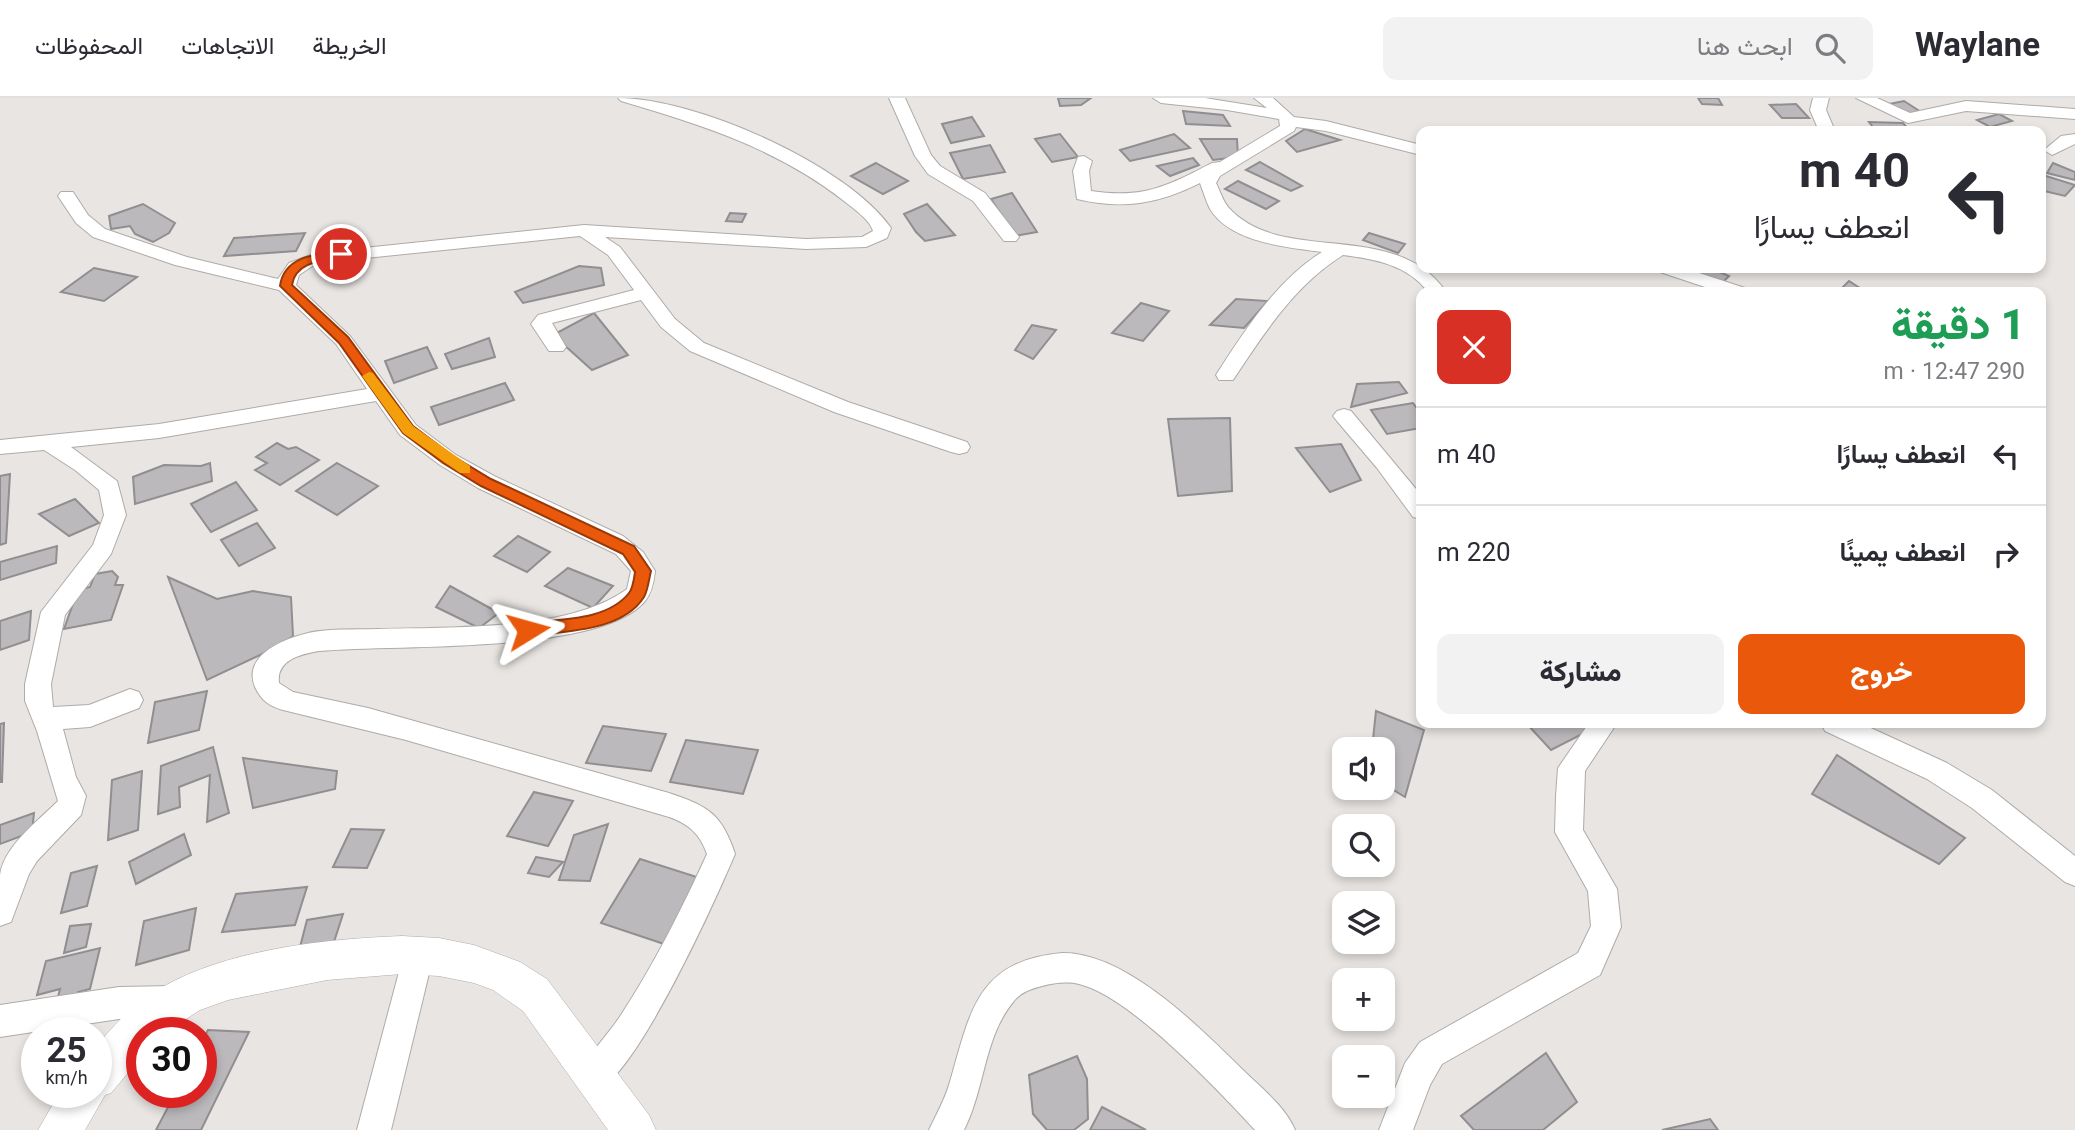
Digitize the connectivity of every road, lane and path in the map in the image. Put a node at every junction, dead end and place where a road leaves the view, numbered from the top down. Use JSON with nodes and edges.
{"nodes":[{"id":1,"x":626,"y":98,"type":"edge"},
{"id":2,"x":897,"y":98,"type":"edge"},
{"id":3,"x":1161,"y":98,"type":"edge"},
{"id":4,"x":1262,"y":98,"type":"edge"},
{"id":5,"x":1821,"y":98,"type":"edge"},
{"id":6,"x":1864,"y":98,"type":"edge"},
{"id":7,"x":2075,"y":114,"type":"edge"},
{"id":8,"x":1287,"y":118,"type":"junction"},
{"id":9,"x":1825,"y":126,"type":"edge"},
{"id":10,"x":2075,"y":139,"type":"edge"},
{"id":11,"x":1416,"y":149,"type":"edge"},
{"id":12,"x":2052,"y":150,"type":"dead end"},
{"id":13,"x":1084,"y":161,"type":"dead end"},
{"id":14,"x":1228,"y":162,"type":"junction"},
{"id":15,"x":67,"y":196,"type":"dead end"},
{"id":16,"x":584,"y":230,"type":"junction"},
{"id":17,"x":1010,"y":237,"type":"dead end"},
{"id":18,"x":1341,"y":248,"type":"junction"},
{"id":19,"x":1416,"y":270,"type":"edge"},
{"id":20,"x":1421,"y":273,"type":"edge"},
{"id":21,"x":1682,"y":273,"type":"edge"},
{"id":22,"x":286,"y":286,"type":"junction"},
{"id":23,"x":1434,"y":287,"type":"edge"},
{"id":24,"x":1723,"y":287,"type":"edge"},
{"id":25,"x":646,"y":293,"type":"junction"},
{"id":26,"x":556,"y":346,"type":"dead end"},
{"id":27,"x":1226,"y":375,"type":"dead end"},
{"id":28,"x":381,"y":393,"type":"junction"},
{"id":29,"x":1344,"y":416,"type":"dead end"},
{"id":30,"x":47,"y":442,"type":"junction"},
{"id":31,"x":0,"y":447,"type":"edge"},
{"id":32,"x":959,"y":447,"type":"dead end"},
{"id":33,"x":1416,"y":504,"type":"edge"},
{"id":34,"x":130,"y":700,"type":"dead end"},
{"id":35,"x":44,"y":719,"type":"junction"},
{"id":36,"x":1600,"y":728,"type":"edge"},
{"id":37,"x":1845,"y":728,"type":"edge"},
{"id":38,"x":2075,"y":873,"type":"edge"},
{"id":39,"x":0,"y":912,"type":"edge"},
{"id":40,"x":418,"y":957,"type":"junction"},
{"id":41,"x":174,"y":1002,"type":"junction"},
{"id":42,"x":0,"y":1021,"type":"edge"},
{"id":43,"x":112,"y":1060,"type":"edge"},
{"id":44,"x":595,"y":1076,"type":"junction"},
{"id":45,"x":74,"y":1108,"type":"edge"},
{"id":46,"x":60,"y":1130,"type":"edge"},
{"id":47,"x":374,"y":1130,"type":"edge"},
{"id":48,"x":634,"y":1130,"type":"edge"},
{"id":49,"x":946,"y":1130,"type":"edge"},
{"id":50,"x":1278,"y":1130,"type":"edge"},
{"id":51,"x":1396,"y":1130,"type":"edge"}],
"edges":[{"from":1,"to":16,"type":"street"},
{"from":2,"to":17,"type":"street"},
{"from":3,"to":8,"type":"street"},
{"from":4,"to":8,"type":"street"},
{"from":5,"to":9,"type":"street"},
{"from":6,"to":7,"type":"street"},
{"from":8,"to":11,"type":"street"},
{"from":8,"to":14,"type":"street"},
{"from":10,"to":12,"type":"street"},
{"from":13,"to":14,"type":"street"},
{"from":14,"to":18,"type":"street"},
{"from":15,"to":22,"type":"street"},
{"from":16,"to":22,"type":"street"},
{"from":16,"to":25,"type":"street"},
{"from":18,"to":19,"type":"street"},
{"from":18,"to":27,"type":"street"},
{"from":20,"to":23,"type":"street"},
{"from":21,"to":24,"type":"street"},
{"from":22,"to":28,"type":"street"},
{"from":25,"to":26,"type":"street"},
{"from":25,"to":32,"type":"street"},
{"from":28,"to":30,"type":"street"},
{"from":28,"to":44,"type":"street"},
{"from":29,"to":33,"type":"street"},
{"from":30,"to":31,"type":"street"},
{"from":30,"to":35,"type":"street"},
{"from":34,"to":35,"type":"street"},
{"from":35,"to":39,"type":"street"},
{"from":36,"to":51,"type":"street"},
{"from":37,"to":38,"type":"street"},
{"from":40,"to":41,"type":"street"},
{"from":40,"to":44,"type":"street"},
{"from":40,"to":47,"type":"street"},
{"from":41,"to":42,"type":"street"},
{"from":41,"to":43,"type":"street"},
{"from":44,"to":48,"type":"street"},
{"from":45,"to":46,"type":"street"},
{"from":49,"to":50,"type":"street"}]}
